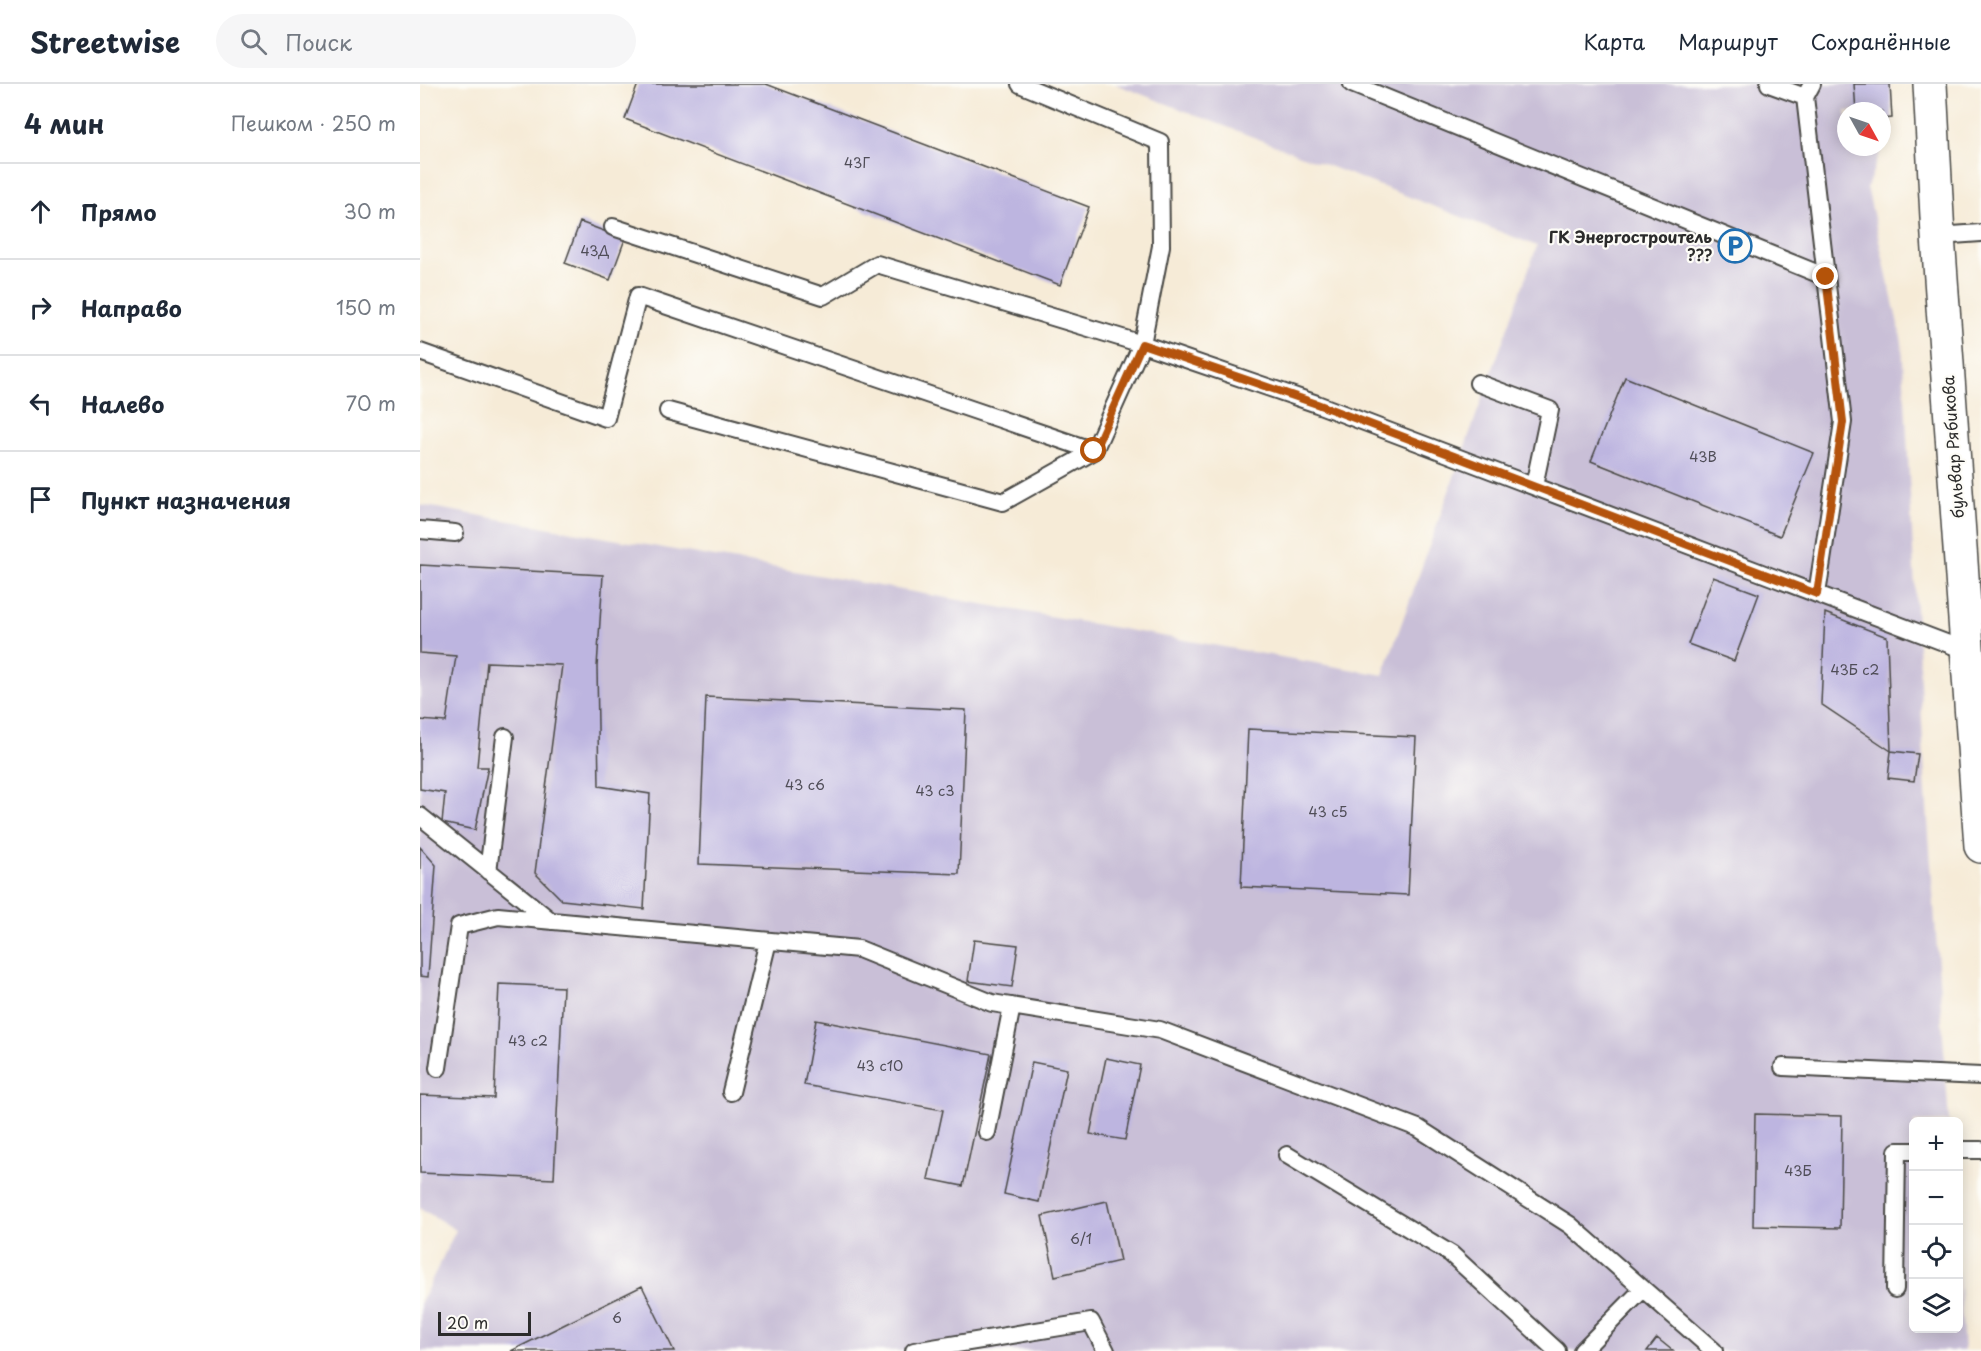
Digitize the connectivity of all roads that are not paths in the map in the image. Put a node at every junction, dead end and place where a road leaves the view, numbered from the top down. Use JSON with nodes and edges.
{"nodes":[{"id":1,"x":1020,"y":84,"type":"edge"},
{"id":2,"x":1352,"y":84,"type":"edge"},
{"id":3,"x":1769,"y":84,"type":"edge"},
{"id":4,"x":1930,"y":84,"type":"edge"},
{"id":5,"x":1808,"y":90,"type":"edge"},
{"id":6,"x":613,"y":227,"type":"dead end"},
{"id":7,"x":1981,"y":233,"type":"edge"},
{"id":8,"x":1938,"y":236,"type":"junction"},
{"id":9,"x":1826,"y":277,"type":"junction"},
{"id":10,"x":1142,"y":344,"type":"junction"},
{"id":11,"x":420,"y":352,"type":"edge"},
{"id":12,"x":1478,"y":383,"type":"dead end"},
{"id":13,"x":668,"y":411,"type":"dead end"},
{"id":14,"x":1094,"y":451,"type":"junction"},
{"id":15,"x":1534,"y":486,"type":"junction"},
{"id":16,"x":420,"y":530,"type":"edge"},
{"id":17,"x":455,"y":533,"type":"dead end"},
{"id":18,"x":1817,"y":594,"type":"junction"},
{"id":19,"x":1967,"y":651,"type":"junction"},
{"id":20,"x":505,"y":737,"type":"dead end"},
{"id":21,"x":420,"y":816,"type":"edge"},
{"id":22,"x":1981,"y":846,"type":"edge"},
{"id":23,"x":488,"y":871,"type":"junction"},
{"id":24,"x":551,"y":921,"type":"junction"},
{"id":25,"x":768,"y":940,"type":"junction"},
{"id":26,"x":1012,"y":1006,"type":"junction"},
{"id":27,"x":1783,"y":1067,"type":"dead end"},
{"id":28,"x":438,"y":1068,"type":"dead end"},
{"id":29,"x":1981,"y":1076,"type":"edge"},
{"id":30,"x":731,"y":1092,"type":"dead end"},
{"id":31,"x":987,"y":1132,"type":"dead end"},
{"id":32,"x":1963,"y":1150,"type":"edge"},
{"id":33,"x":1981,"y":1150,"type":"edge"},
{"id":34,"x":1909,"y":1151,"type":"edge"},
{"id":35,"x":1287,"y":1155,"type":"dead end"},
{"id":36,"x":1895,"y":1288,"type":"dead end"},
{"id":37,"x":1643,"y":1289,"type":"junction"},
{"id":38,"x":914,"y":1351,"type":"edge"},
{"id":39,"x":1106,"y":1351,"type":"edge"},
{"id":40,"x":1557,"y":1351,"type":"edge"},
{"id":41,"x":1582,"y":1351,"type":"edge"},
{"id":42,"x":1714,"y":1351,"type":"edge"}],
"edges":[{"from":1,"to":10,"type":"lane"},
{"from":2,"to":9,"type":"lane"},
{"from":3,"to":5,"type":"lane"},
{"from":4,"to":8,"type":"street","name":"бульвар Рябикова"},
{"from":5,"to":9,"type":"lane"},
{"from":6,"to":10,"type":"lane"},
{"from":7,"to":8,"type":"lane"},
{"from":8,"to":19,"type":"street","name":"бульвар Рябикова"},
{"from":9,"to":18,"type":"lane"},
{"from":10,"to":14,"type":"lane"},
{"from":10,"to":15,"type":"lane"},
{"from":11,"to":14,"type":"lane"},
{"from":12,"to":15,"type":"lane"},
{"from":13,"to":14,"type":"lane"},
{"from":15,"to":18,"type":"lane"},
{"from":16,"to":17,"type":"lane"},
{"from":18,"to":19,"type":"lane"},
{"from":19,"to":22,"type":"street","name":"бульвар Рябикова"},
{"from":20,"to":23,"type":"lane"},
{"from":21,"to":23,"type":"lane"},
{"from":23,"to":24,"type":"lane"},
{"from":24,"to":25,"type":"lane"},
{"from":24,"to":28,"type":"lane"},
{"from":25,"to":26,"type":"lane"},
{"from":25,"to":30,"type":"lane"},
{"from":26,"to":31,"type":"lane"},
{"from":26,"to":37,"type":"lane"},
{"from":27,"to":29,"type":"lane"},
{"from":32,"to":33,"type":"lane"},
{"from":34,"to":36,"type":"lane"},
{"from":35,"to":40,"type":"lane"},
{"from":37,"to":41,"type":"lane"},
{"from":37,"to":42,"type":"lane"},
{"from":38,"to":39,"type":"lane"}]}
